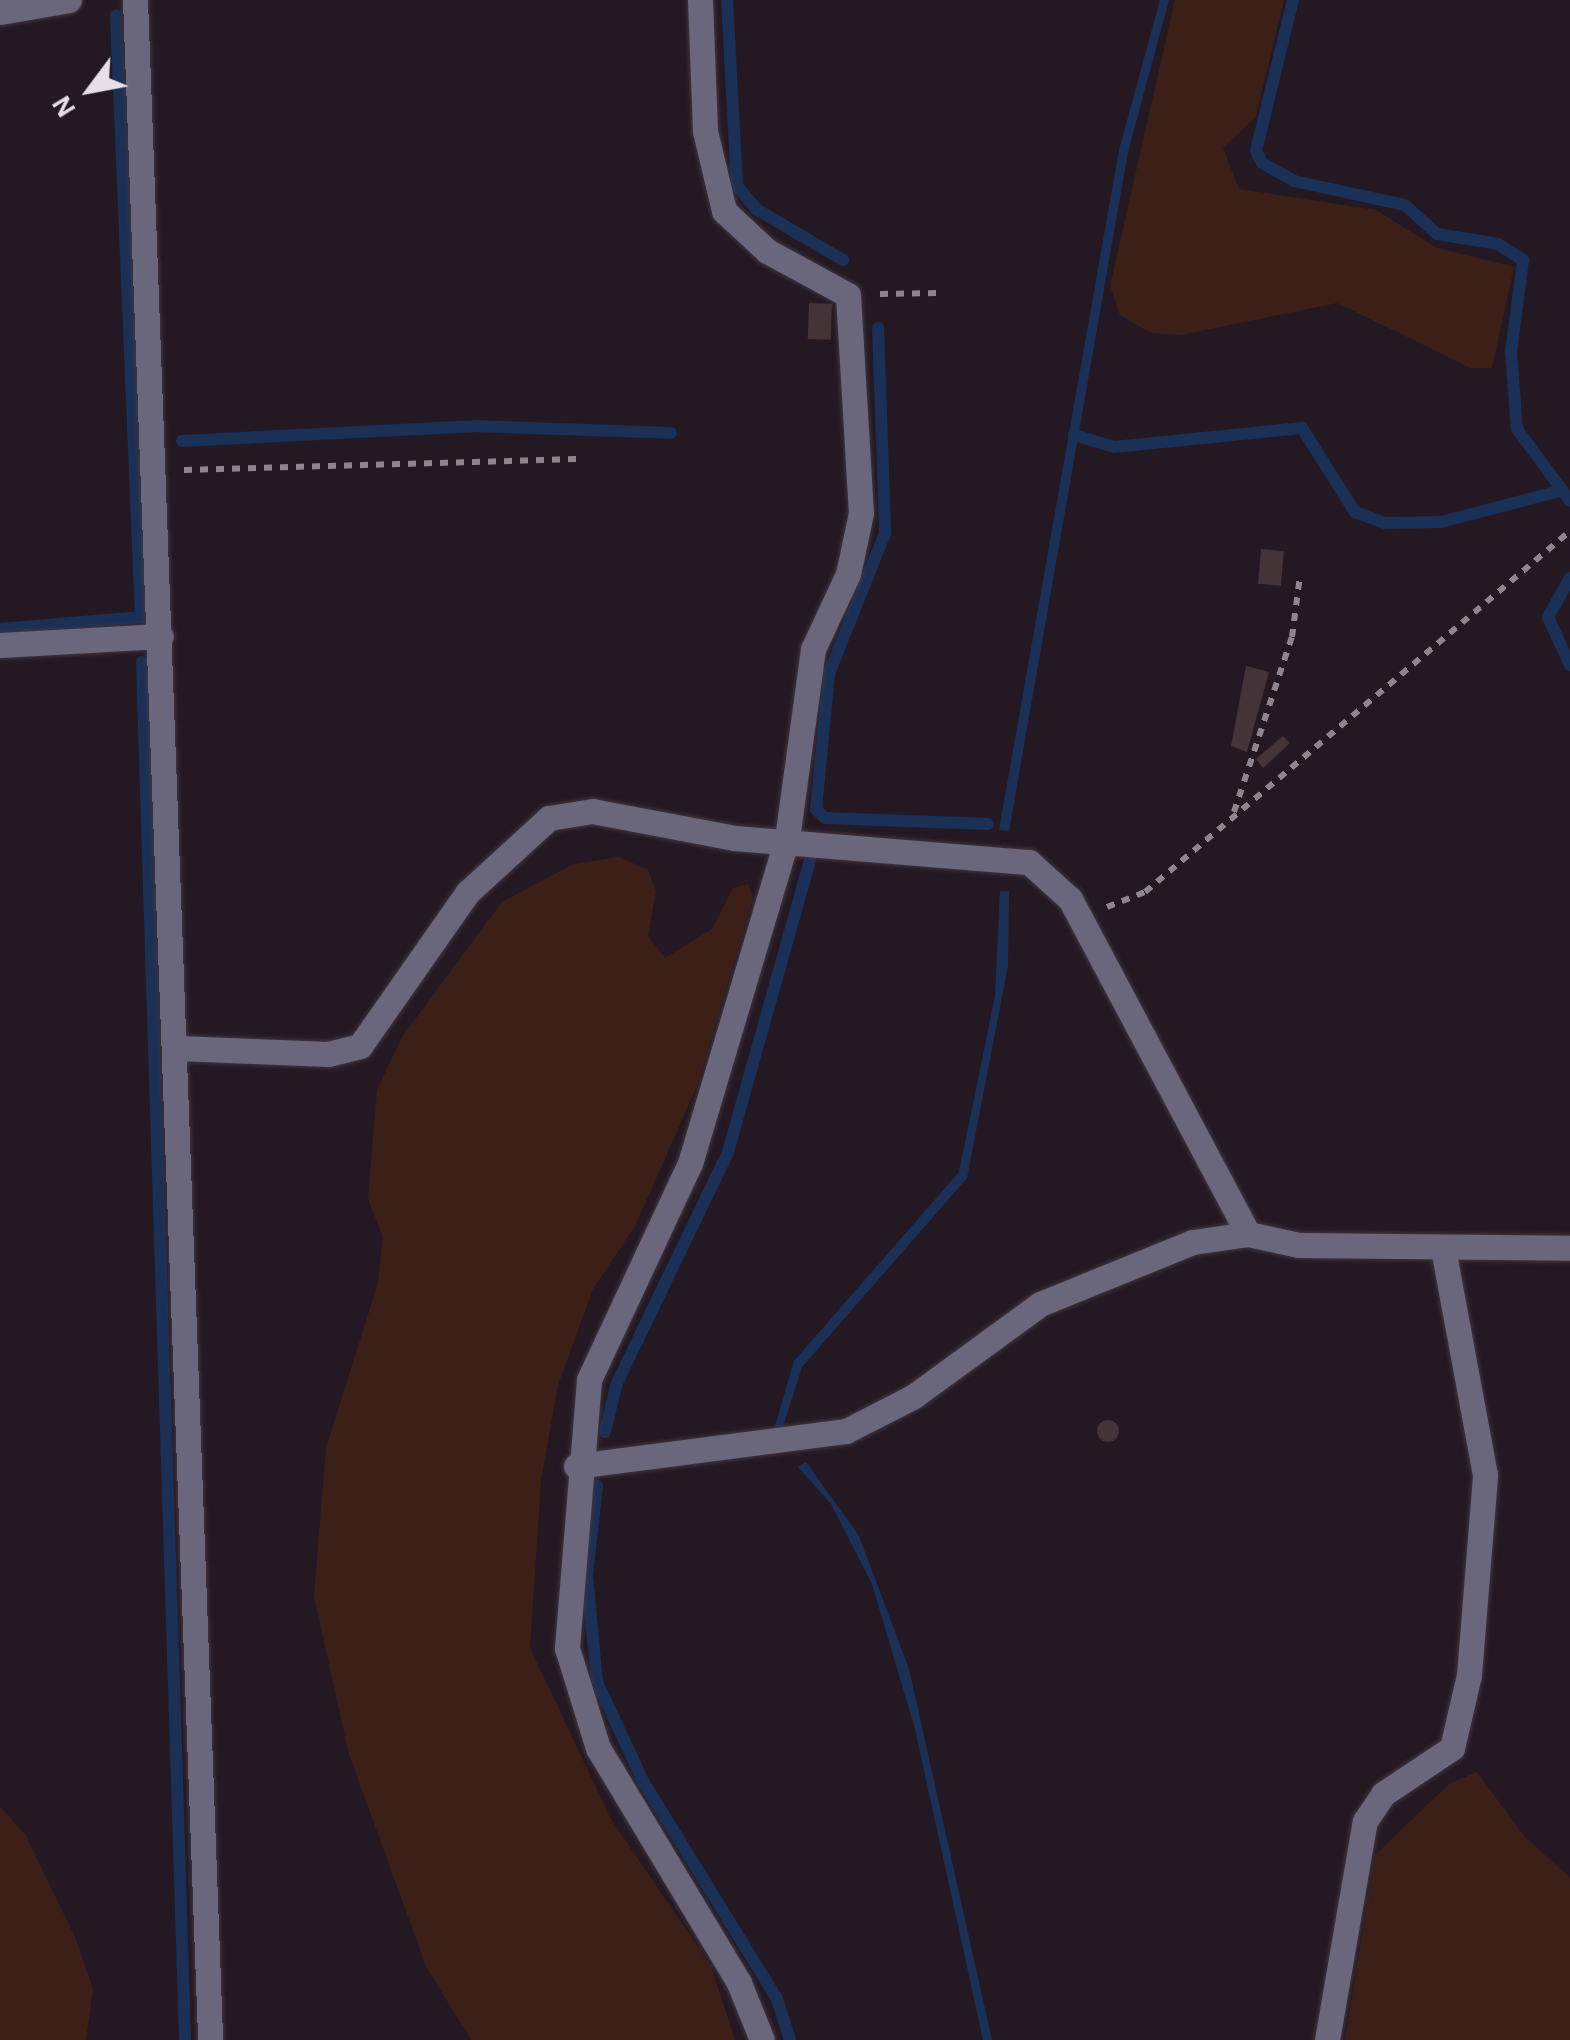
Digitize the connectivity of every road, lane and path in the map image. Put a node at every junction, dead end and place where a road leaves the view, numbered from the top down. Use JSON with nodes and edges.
{"nodes":[{"id":1,"x":69,"y":0,"type":"edge"},
{"id":2,"x":136,"y":0,"type":"edge"},
{"id":3,"x":700,"y":0,"type":"edge"},
{"id":4,"x":0,"y":12,"type":"edge"},
{"id":5,"x":939,"y":293,"type":"dead end"},
{"id":6,"x":848,"y":295,"type":"junction"},
{"id":7,"x":583,"y":459,"type":"dead end"},
{"id":8,"x":154,"y":472,"type":"junction"},
{"id":9,"x":1570,"y":531,"type":"edge"},
{"id":10,"x":1300,"y":575,"type":"dead end"},
{"id":11,"x":161,"y":636,"type":"junction"},
{"id":12,"x":0,"y":645,"type":"edge"},
{"id":13,"x":1234,"y":813,"type":"junction"},
{"id":14,"x":786,"y":838,"type":"junction"},
{"id":15,"x":1078,"y":915,"type":"junction"},
{"id":16,"x":178,"y":1048,"type":"junction"},
{"id":17,"x":1248,"y":1234,"type":"junction"},
{"id":18,"x":1443,"y":1248,"type":"junction"},
{"id":19,"x":1570,"y":1248,"type":"edge"},
{"id":20,"x":576,"y":1466,"type":"junction"},
{"id":21,"x":210,"y":2040,"type":"edge"},
{"id":22,"x":762,"y":2040,"type":"edge"},
{"id":23,"x":1326,"y":2040,"type":"edge"}],
"edges":[{"from":1,"to":4,"type":"street"},
{"from":2,"to":8,"type":"street"},
{"from":3,"to":6,"type":"street"},
{"from":5,"to":6,"type":"path"},
{"from":6,"to":14,"type":"street"},
{"from":7,"to":8,"type":"path"},
{"from":8,"to":11,"type":"street"},
{"from":9,"to":13,"type":"path"},
{"from":10,"to":13,"type":"path"},
{"from":11,"to":12,"type":"street"},
{"from":11,"to":16,"type":"street"},
{"from":13,"to":15,"type":"path"},
{"from":14,"to":15,"type":"street"},
{"from":14,"to":16,"type":"street"},
{"from":14,"to":20,"type":"street"},
{"from":15,"to":17,"type":"street"},
{"from":16,"to":21,"type":"street"},
{"from":17,"to":18,"type":"street"},
{"from":17,"to":20,"type":"street"},
{"from":18,"to":19,"type":"street"},
{"from":18,"to":23,"type":"street"},
{"from":20,"to":22,"type":"street"}]}
